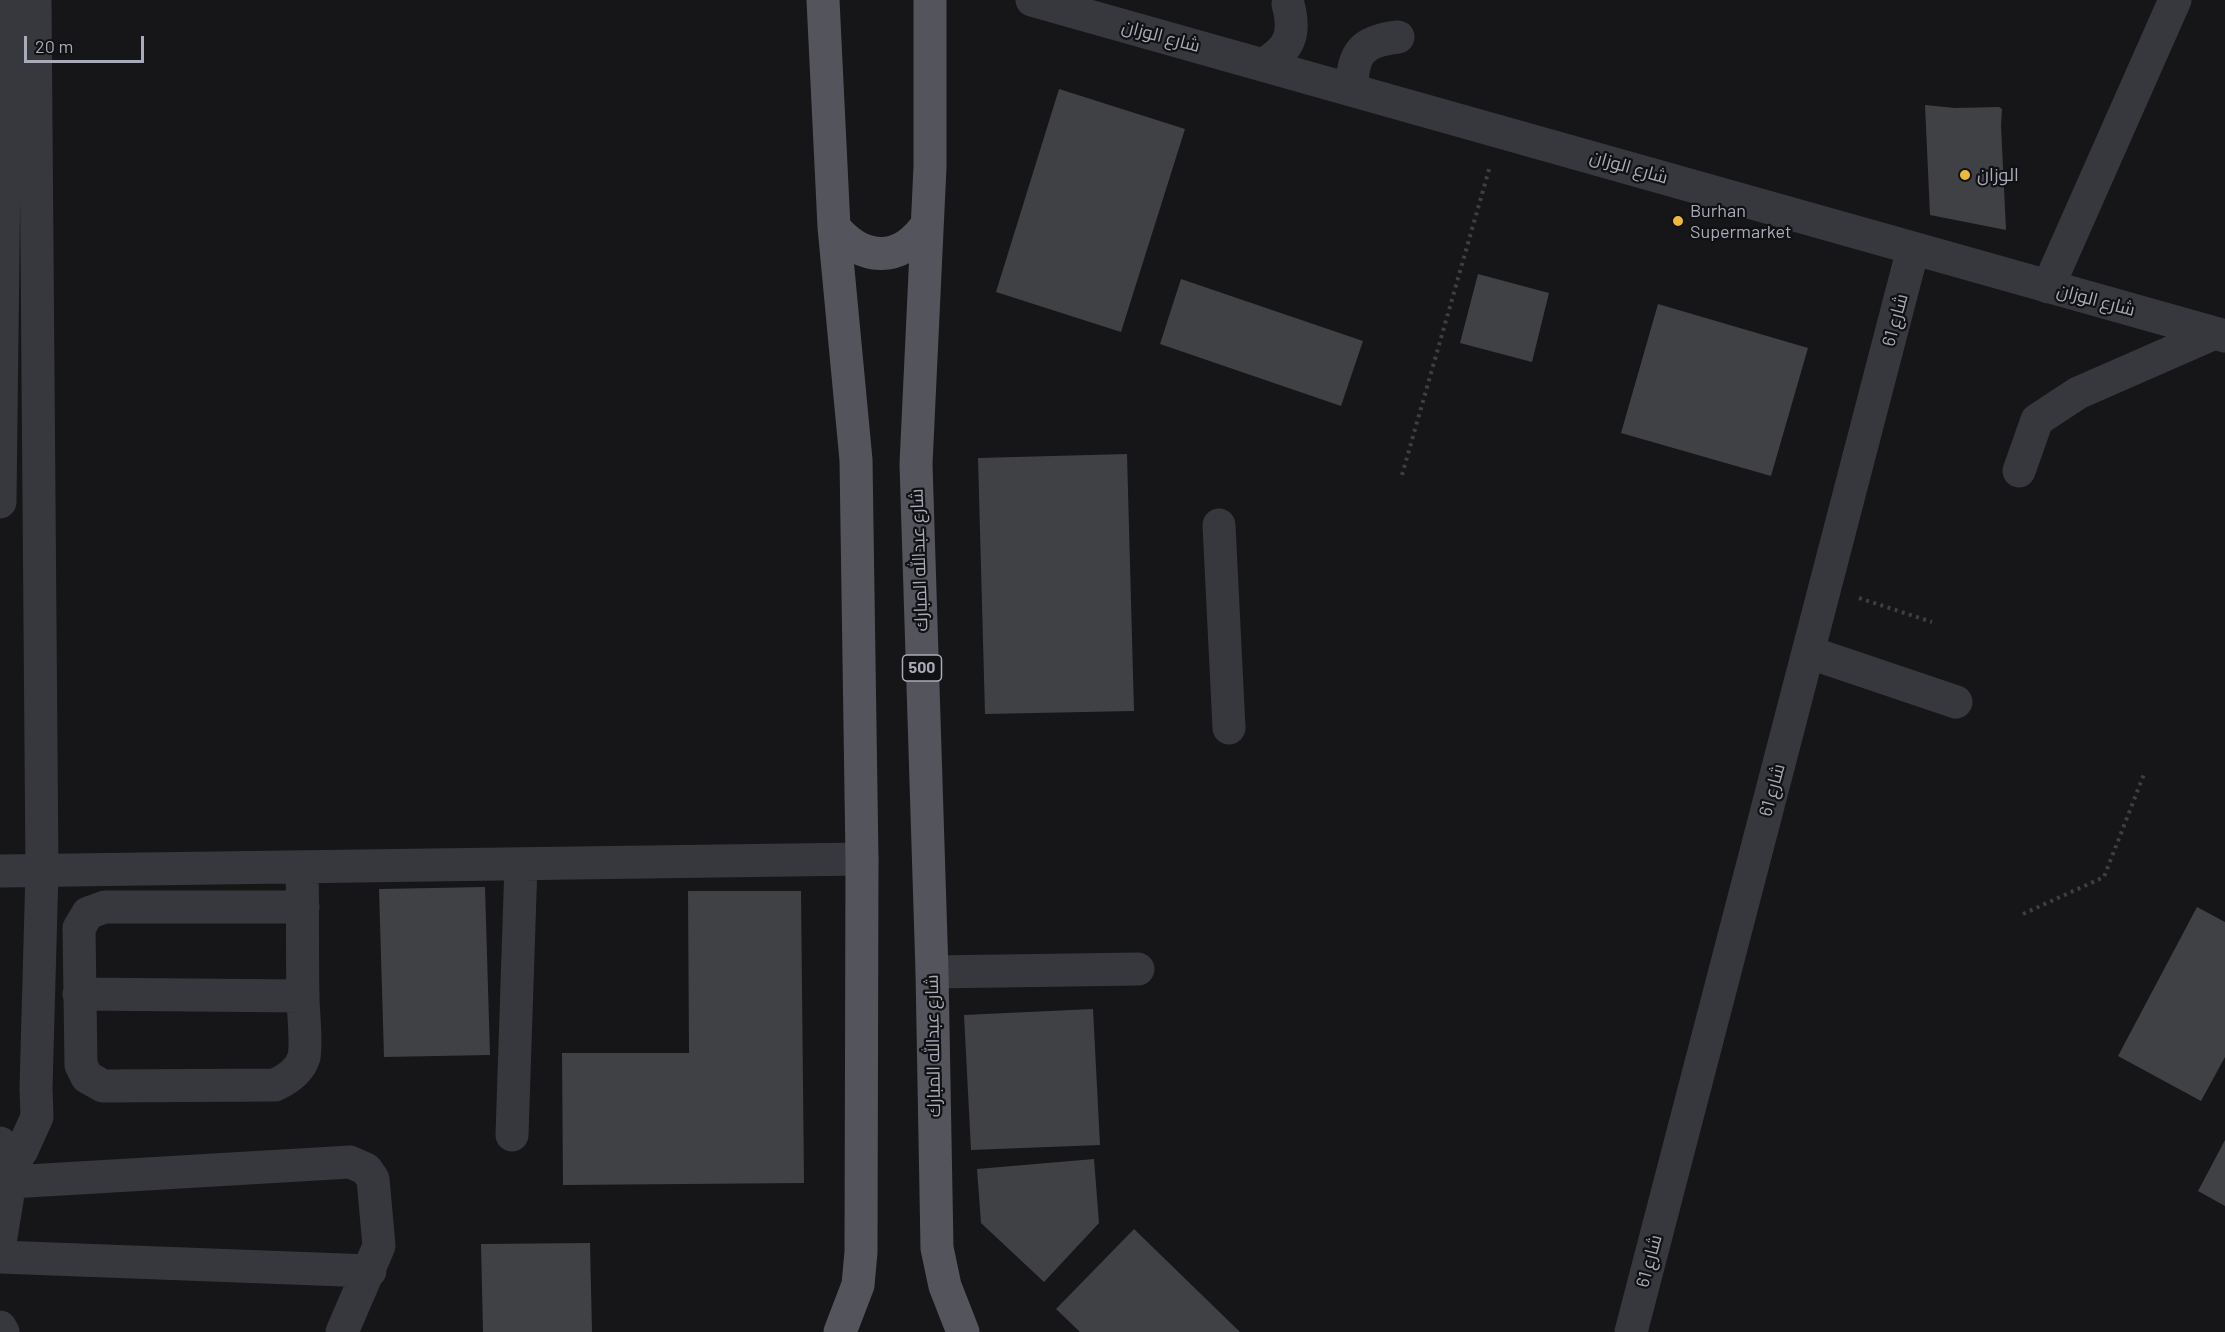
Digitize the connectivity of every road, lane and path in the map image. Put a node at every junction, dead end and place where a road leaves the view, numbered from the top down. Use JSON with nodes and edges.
{"nodes":[{"id":1,"x":6,"y":0,"type":"edge"},
{"id":2,"x":35,"y":0,"type":"edge"},
{"id":3,"x":930,"y":0,"type":"edge"},
{"id":4,"x":1032,"y":0,"type":"edge"},
{"id":5,"x":2175,"y":0,"type":"edge"},
{"id":6,"x":1288,"y":4,"type":"dead end"},
{"id":7,"x":819,"y":6,"type":"edge"},
{"id":8,"x":1398,"y":38,"type":"dead end"},
{"id":9,"x":1264,"y":64,"type":"junction"},
{"id":10,"x":1352,"y":89,"type":"junction"},
{"id":11,"x":1500,"y":130,"type":"junction"},
{"id":12,"x":926,"y":226,"type":"junction"},
{"id":13,"x":834,"y":227,"type":"junction"},
{"id":14,"x":1913,"y":249,"type":"junction"},
{"id":15,"x":2048,"y":287,"type":"junction"},
{"id":16,"x":2220,"y":334,"type":"edge"},
{"id":17,"x":2019,"y":471,"type":"dead end"},
{"id":18,"x":1402,"y":475,"type":"dead end"},
{"id":19,"x":0,"y":502,"type":"edge"},
{"id":20,"x":1219,"y":525,"type":"dead end"},
{"id":21,"x":1825,"y":587,"type":"junction"},
{"id":22,"x":1932,"y":622,"type":"dead end"},
{"id":23,"x":1808,"y":652,"type":"junction"},
{"id":24,"x":1956,"y":702,"type":"dead end"},
{"id":25,"x":1229,"y":728,"type":"dead end"},
{"id":26,"x":2144,"y":774,"type":"dead end"},
{"id":27,"x":862,"y":859,"type":"junction"},
{"id":28,"x":521,"y":864,"type":"junction"},
{"id":29,"x":302,"y":867,"type":"junction"},
{"id":30,"x":42,"y":871,"type":"junction"},
{"id":31,"x":0,"y":872,"type":"edge"},
{"id":32,"x":303,"y":907,"type":"junction"},
{"id":33,"x":2023,"y":914,"type":"dead end"},
{"id":34,"x":1138,"y":969,"type":"dead end"},
{"id":35,"x":932,"y":972,"type":"junction"},
{"id":36,"x":79,"y":994,"type":"junction"},
{"id":37,"x":303,"y":996,"type":"junction"},
{"id":38,"x":512,"y":1135,"type":"dead end"},
{"id":39,"x":8,"y":1163,"type":"edge"},
{"id":40,"x":0,"y":1243,"type":"edge"},
{"id":41,"x":0,"y":1257,"type":"edge"},
{"id":42,"x":370,"y":1271,"type":"junction"},
{"id":43,"x":1633,"y":1324,"type":"edge"},
{"id":44,"x":0,"y":1328,"type":"edge"},
{"id":45,"x":3,"y":1332,"type":"edge"},
{"id":46,"x":342,"y":1332,"type":"edge"},
{"id":47,"x":840,"y":1332,"type":"edge"},
{"id":48,"x":963,"y":1332,"type":"edge"}],
"edges":[{"from":1,"to":19,"type":"street"},
{"from":2,"to":30,"type":"street"},
{"from":3,"to":12,"type":"main road","name":"شارع عبدالله المبارك","number":"500"},
{"from":4,"to":9,"type":"street","name":"شارع الوزان"},
{"from":5,"to":15,"type":"street"},
{"from":6,"to":9,"type":"street"},
{"from":7,"to":13,"type":"main road"},
{"from":8,"to":10,"type":"street"},
{"from":9,"to":10,"type":"street","name":"شارع الوزان"},
{"from":10,"to":11,"type":"street","name":"شارع الوزان"},
{"from":11,"to":14,"type":"street","name":"شارع الوزان"},
{"from":11,"to":18,"type":"path"},
{"from":12,"to":13,"type":"main road"},
{"from":12,"to":35,"type":"main road","name":"شارع عبدالله المبارك","number":"500"},
{"from":13,"to":27,"type":"main road"},
{"from":14,"to":15,"type":"street","name":"شارع الوزان"},
{"from":14,"to":21,"type":"street","name":"شارع 61"},
{"from":15,"to":16,"type":"street","name":"شارع الوزان"},
{"from":16,"to":17,"type":"street"},
{"from":20,"to":25,"type":"street"},
{"from":21,"to":22,"type":"path"},
{"from":21,"to":23,"type":"street","name":"شارع 61"},
{"from":23,"to":24,"type":"street"},
{"from":23,"to":43,"type":"street","name":"شارع 61"},
{"from":26,"to":33,"type":"path"},
{"from":27,"to":28,"type":"street"},
{"from":27,"to":47,"type":"main road"},
{"from":28,"to":29,"type":"street"},
{"from":28,"to":38,"type":"street"},
{"from":29,"to":30,"type":"street"},
{"from":29,"to":32,"type":"street"},
{"from":30,"to":31,"type":"street"},
{"from":30,"to":39,"type":"street"},
{"from":32,"to":36,"type":"street"},
{"from":32,"to":37,"type":"street"},
{"from":34,"to":35,"type":"street"},
{"from":35,"to":48,"type":"main road","name":"شارع عبدالله المبارك","number":"500"},
{"from":36,"to":37,"type":"street"},
{"from":36,"to":37,"type":"street"},
{"from":39,"to":40,"type":"street"},
{"from":39,"to":42,"type":"street"},
{"from":41,"to":42,"type":"street"},
{"from":42,"to":46,"type":"street"},
{"from":44,"to":45,"type":"street"}]}
